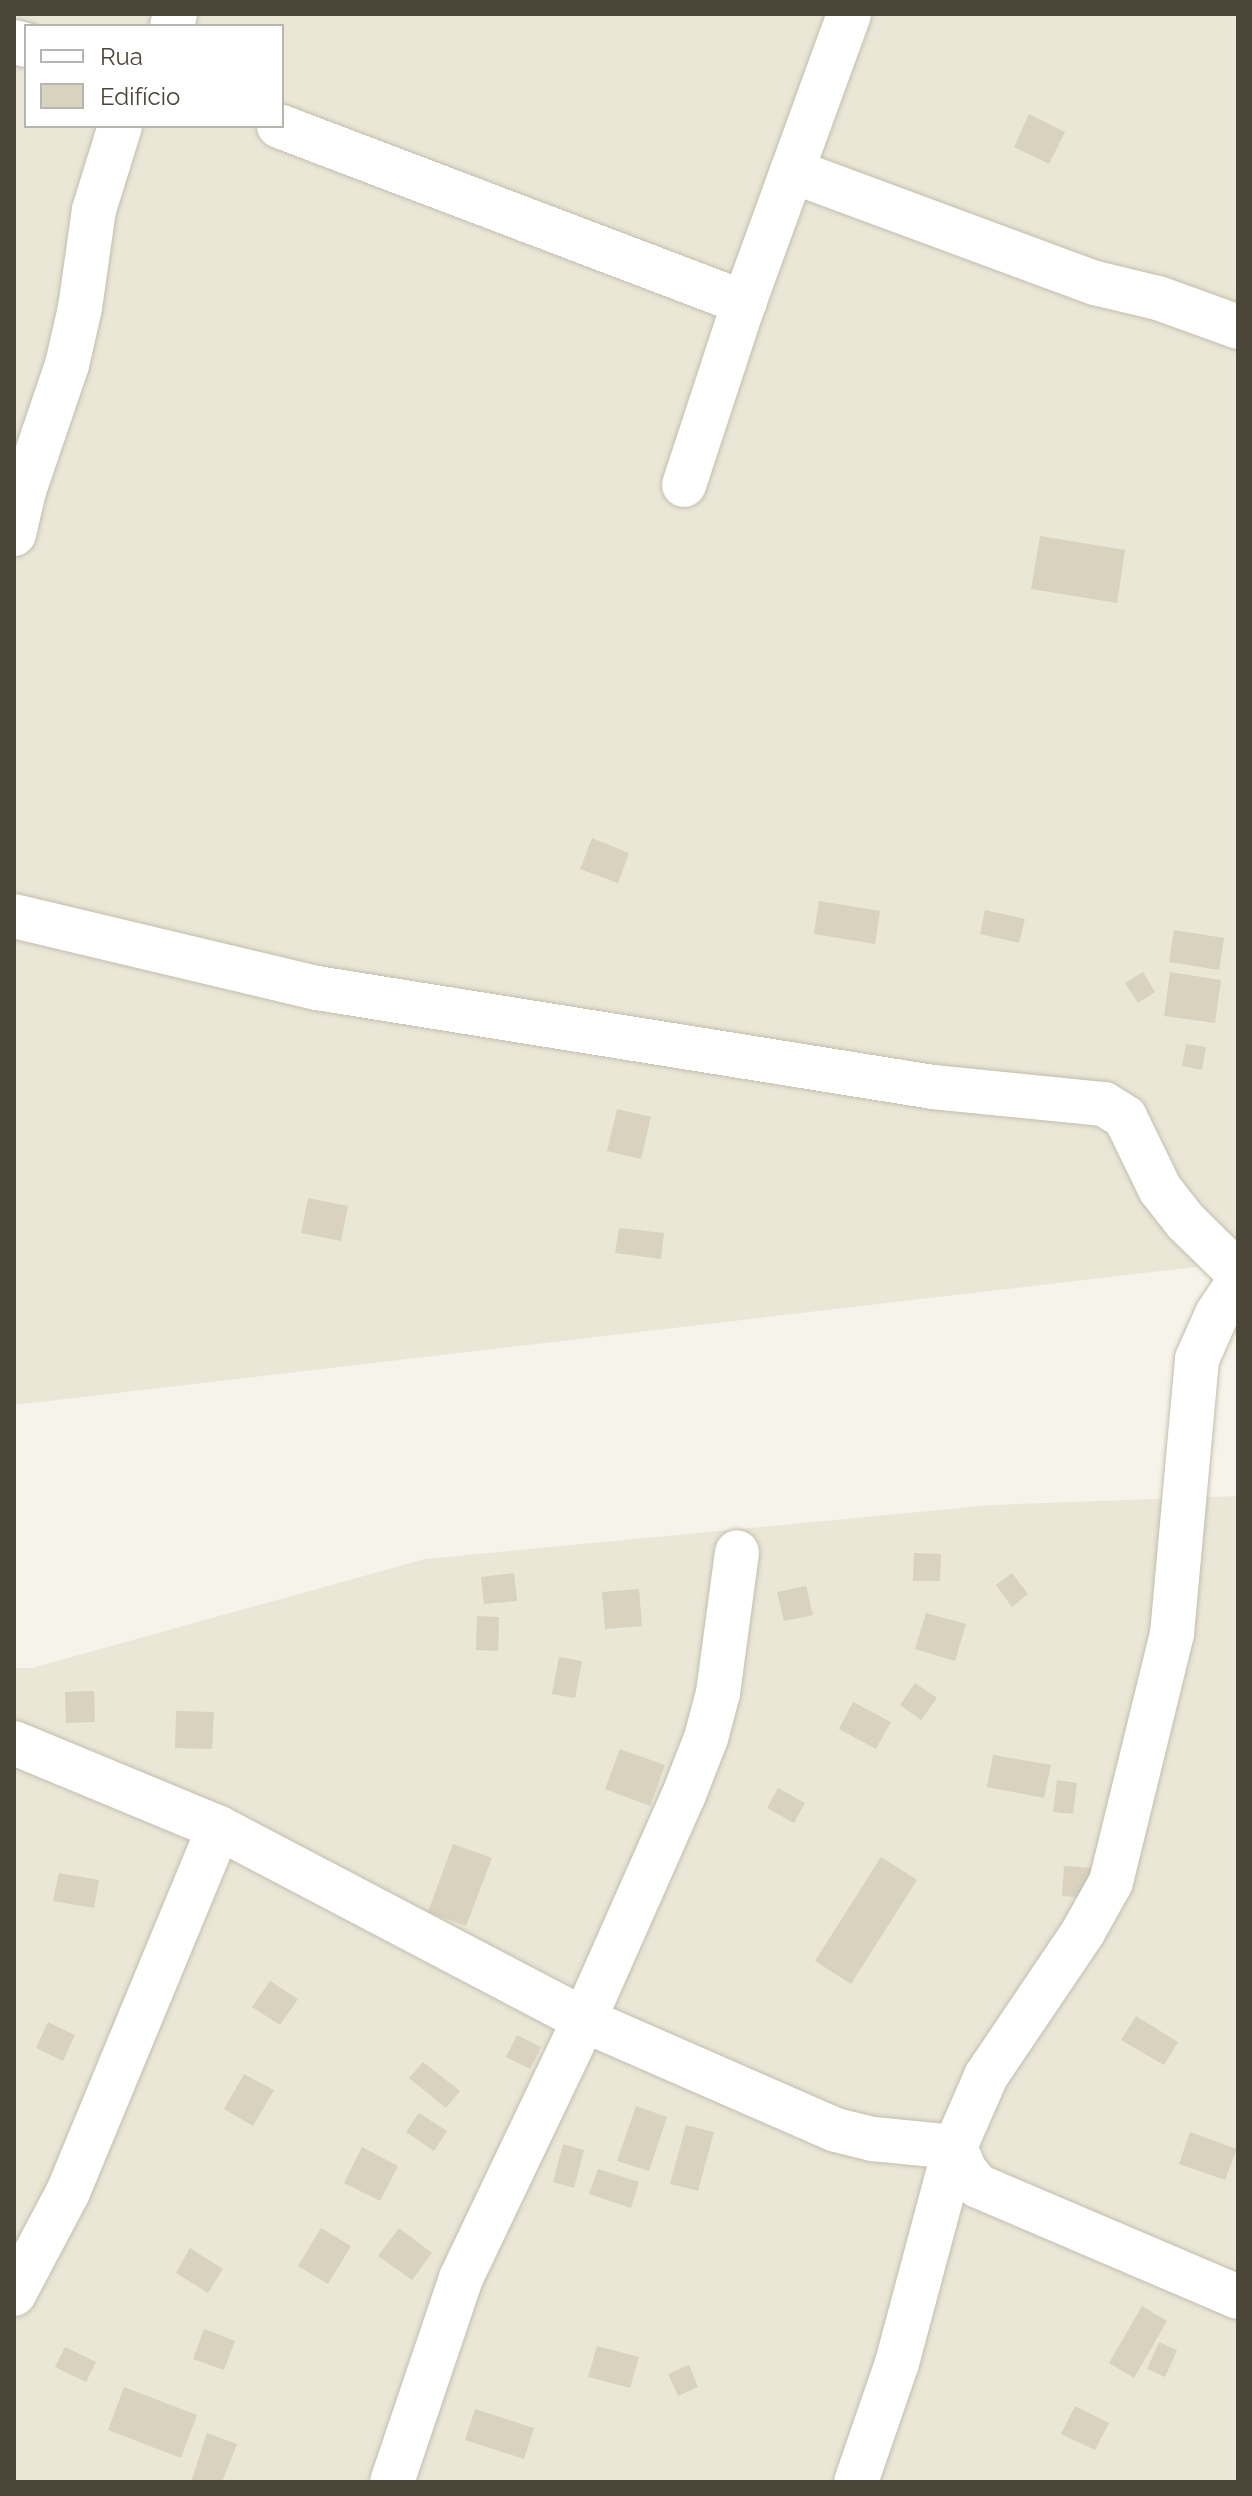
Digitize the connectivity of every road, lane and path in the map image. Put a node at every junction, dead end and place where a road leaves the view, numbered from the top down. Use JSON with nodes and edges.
{"nodes":[{"id":1,"x":849,"y":14,"type":"edge"},
{"id":2,"x":119,"y":128,"type":"edge"},
{"id":3,"x":284,"y":128,"type":"edge"},
{"id":4,"x":792,"y":171,"type":"junction"},
{"id":5,"x":744,"y":303,"type":"junction"},
{"id":6,"x":1238,"y":327,"type":"edge"},
{"id":7,"x":684,"y":485,"type":"dead end"},
{"id":8,"x":19,"y":489,"type":"edge"},
{"id":9,"x":14,"y":534,"type":"edge"},
{"id":10,"x":14,"y":916,"type":"edge"},
{"id":11,"x":1238,"y":1273,"type":"edge"},
{"id":12,"x":1238,"y":1283,"type":"edge"},
{"id":13,"x":737,"y":1552,"type":"dead end"},
{"id":14,"x":14,"y":1743,"type":"edge"},
{"id":15,"x":219,"y":1828,"type":"junction"},
{"id":16,"x":584,"y":2020,"type":"junction"},
{"id":17,"x":955,"y":2147,"type":"junction"},
{"id":18,"x":14,"y":2294,"type":"edge"},
{"id":19,"x":1238,"y":2297,"type":"edge"},
{"id":20,"x":392,"y":2482,"type":"edge"},
{"id":21,"x":856,"y":2482,"type":"edge"}],
"edges":[{"from":1,"to":4,"type":"street"},
{"from":2,"to":8,"type":"street"},
{"from":3,"to":5,"type":"street"},
{"from":4,"to":5,"type":"street"},
{"from":4,"to":6,"type":"street"},
{"from":5,"to":7,"type":"street"},
{"from":8,"to":9,"type":"street"},
{"from":10,"to":11,"type":"street"},
{"from":12,"to":17,"type":"street"},
{"from":13,"to":16,"type":"street"},
{"from":14,"to":15,"type":"street"},
{"from":15,"to":16,"type":"street"},
{"from":15,"to":18,"type":"street"},
{"from":16,"to":17,"type":"street"},
{"from":16,"to":20,"type":"street"},
{"from":17,"to":19,"type":"street"},
{"from":17,"to":21,"type":"street"}]}
